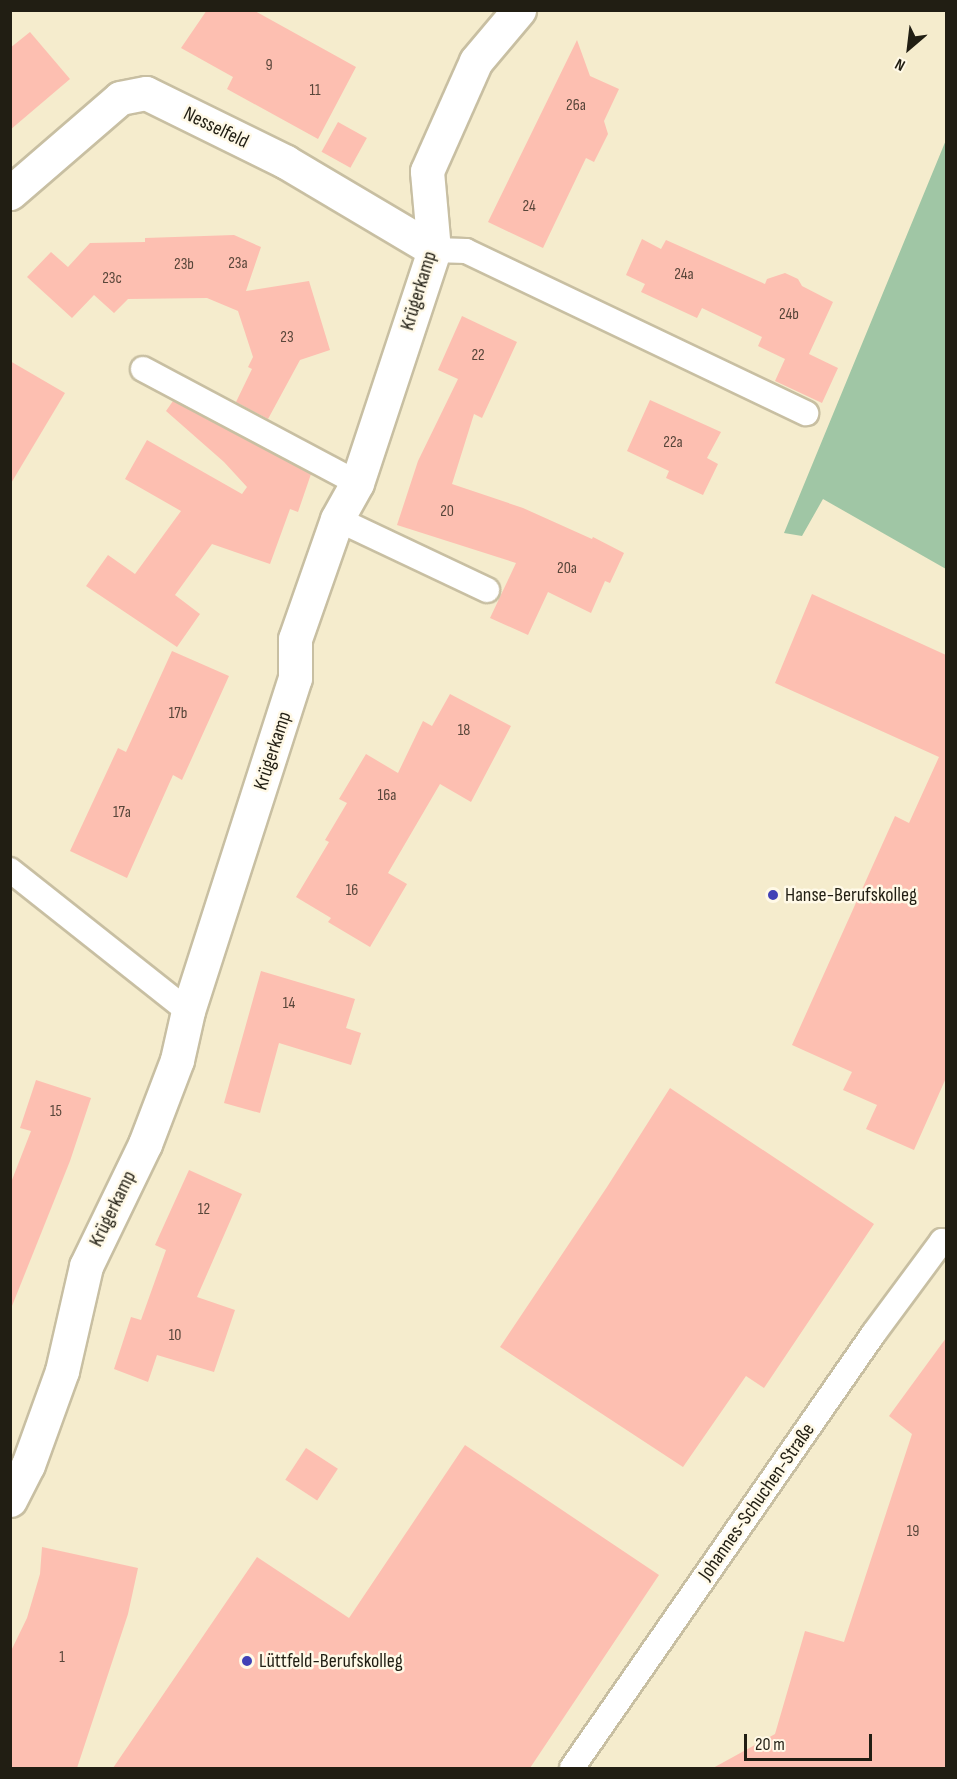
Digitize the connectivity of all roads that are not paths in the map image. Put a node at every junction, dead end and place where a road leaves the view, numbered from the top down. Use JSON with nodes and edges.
{"nodes":[{"id":1,"x":519,"y":10,"type":"edge"},
{"id":2,"x":10,"y":194,"type":"edge"},
{"id":3,"x":434,"y":250,"type":"junction"},
{"id":4,"x":143,"y":369,"type":"dead end"},
{"id":5,"x":806,"y":413,"type":"dead end"},
{"id":6,"x":357,"y":483,"type":"junction"},
{"id":7,"x":337,"y":519,"type":"junction"},
{"id":8,"x":487,"y":590,"type":"dead end"},
{"id":9,"x":10,"y":870,"type":"edge"},
{"id":10,"x":188,"y":1011,"type":"junction"},
{"id":11,"x":946,"y":1244,"type":"edge"},
{"id":12,"x":10,"y":1500,"type":"edge"},
{"id":13,"x":572,"y":1768,"type":"edge"}],
"edges":[{"from":1,"to":3,"type":"street","name":"Krügerkamp"},
{"from":2,"to":3,"type":"street","name":"Nesselfeld"},
{"from":3,"to":5,"type":"lane"},
{"from":3,"to":6,"type":"street","name":"Krügerkamp"},
{"from":4,"to":6,"type":"lane"},
{"from":6,"to":7,"type":"street","name":"Krügerkamp"},
{"from":7,"to":8,"type":"lane"},
{"from":7,"to":10,"type":"street","name":"Krügerkamp"},
{"from":9,"to":10,"type":"lane"},
{"from":10,"to":12,"type":"street","name":"Krügerkamp"},
{"from":11,"to":13,"type":"lane","name":"Johannes-Schuchen-Straße"}]}
